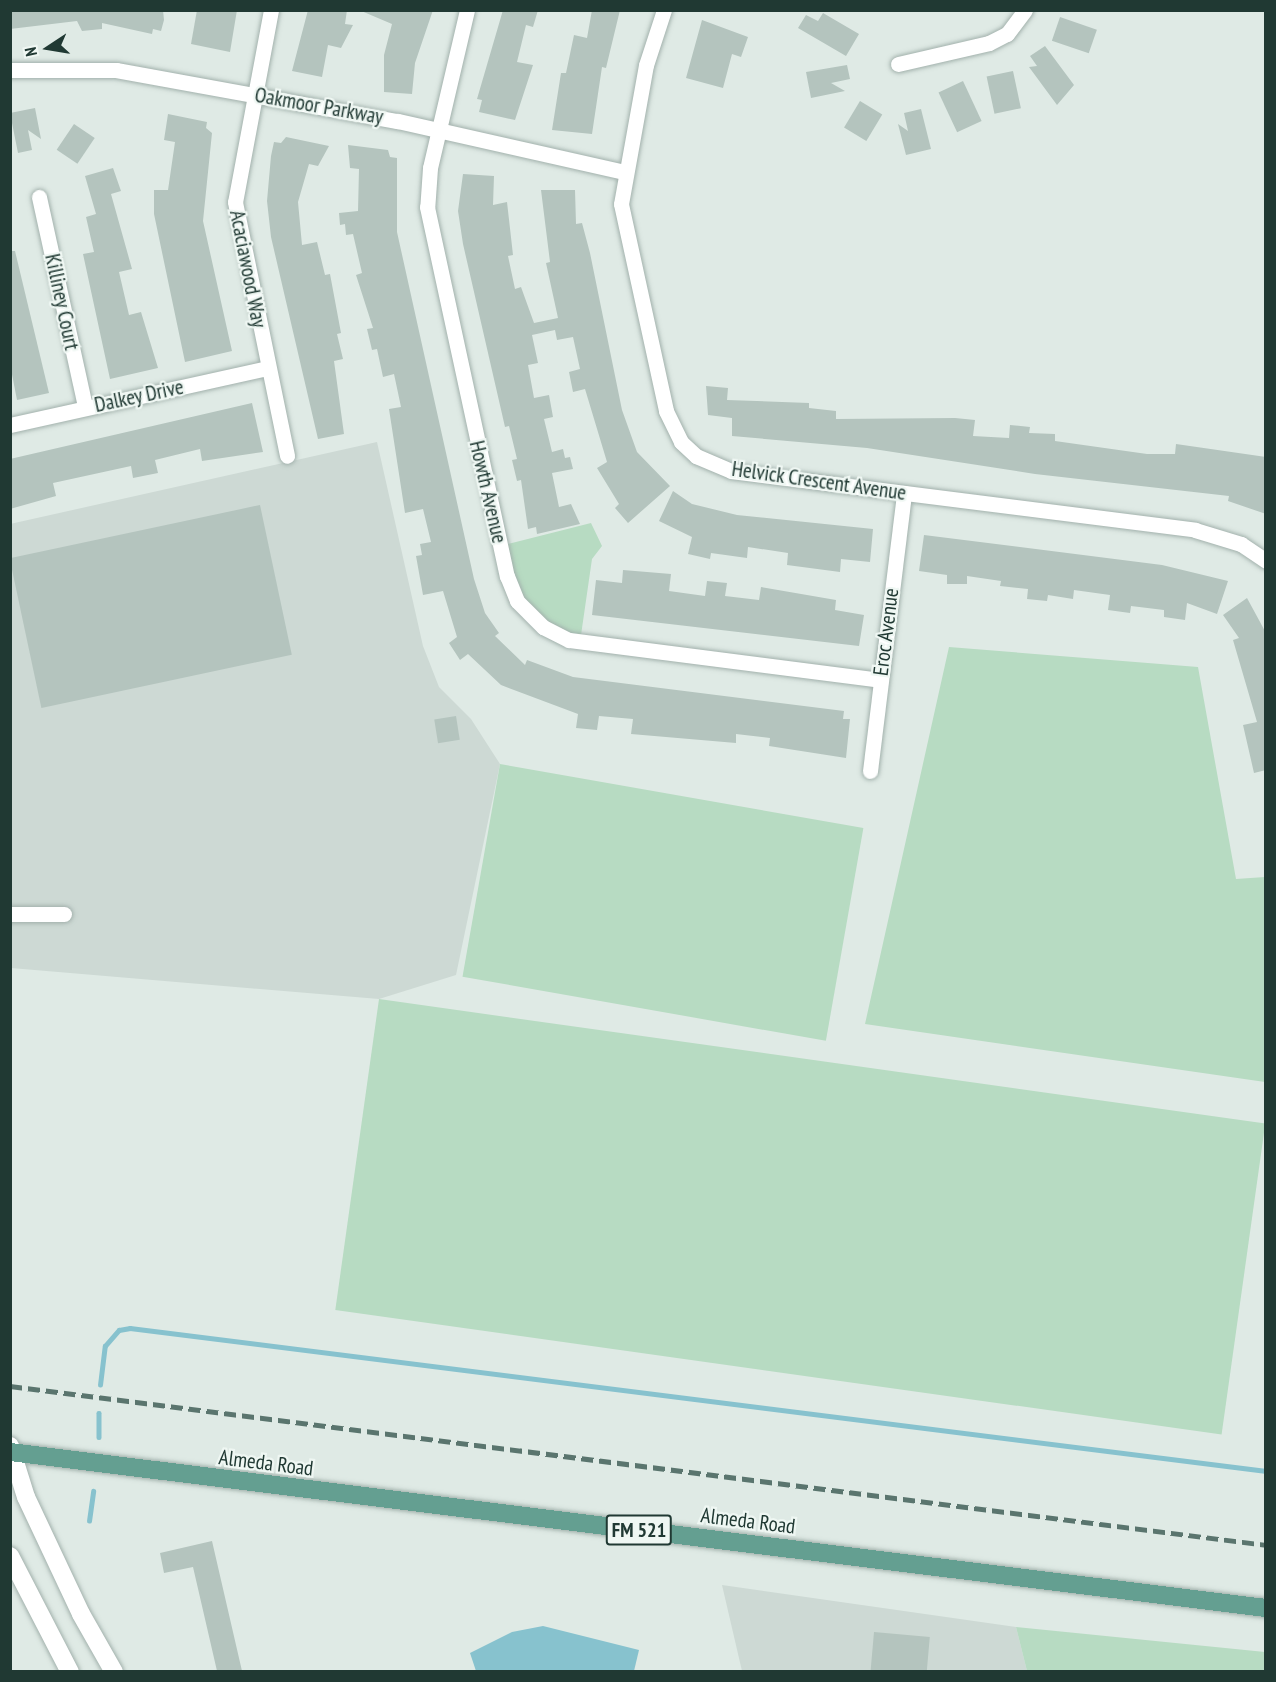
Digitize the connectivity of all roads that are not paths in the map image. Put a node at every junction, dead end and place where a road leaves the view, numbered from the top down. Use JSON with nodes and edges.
{"nodes":[{"id":1,"x":271,"y":10,"type":"edge"},
{"id":2,"x":467,"y":10,"type":"edge"},
{"id":3,"x":664,"y":10,"type":"edge"},
{"id":4,"x":1025,"y":10,"type":"edge"},
{"id":5,"x":898,"y":64,"type":"dead end"},
{"id":6,"x":10,"y":70,"type":"edge"},
{"id":7,"x":252,"y":94,"type":"junction"},
{"id":8,"x":438,"y":130,"type":"junction"},
{"id":9,"x":625,"y":171,"type":"junction"},
{"id":10,"x":39,"y":197,"type":"dead end"},
{"id":11,"x":267,"y":368,"type":"junction"},
{"id":12,"x":85,"y":407,"type":"junction"},
{"id":13,"x":10,"y":424,"type":"edge"},
{"id":14,"x":287,"y":456,"type":"dead end"},
{"id":15,"x":904,"y":493,"type":"junction"},
{"id":16,"x":1266,"y":561,"type":"edge"},
{"id":17,"x":880,"y":680,"type":"junction"},
{"id":18,"x":870,"y":771,"type":"dead end"},
{"id":19,"x":10,"y":914,"type":"edge"},
{"id":20,"x":64,"y":914,"type":"dead end"},
{"id":21,"x":11,"y":1450,"type":"edge"},
{"id":22,"x":10,"y":1556,"type":"edge"},
{"id":23,"x":1266,"y":1608,"type":"edge"},
{"id":24,"x":70,"y":1671,"type":"edge"},
{"id":25,"x":114,"y":1671,"type":"edge"}],
"edges":[{"from":1,"to":7,"type":"street","name":"Acaciawood Way"},
{"from":2,"to":8,"type":"street","name":"Howth Avenue"},
{"from":3,"to":9,"type":"street","name":"Helvick Crescent Avenue"},
{"from":4,"to":5,"type":"street"},
{"from":6,"to":7,"type":"street","name":"Oakmoor Parkway"},
{"from":7,"to":8,"type":"street","name":"Oakmoor Parkway"},
{"from":7,"to":11,"type":"street","name":"Acaciawood Way"},
{"from":8,"to":9,"type":"street","name":"Oakmoor Parkway"},
{"from":8,"to":17,"type":"street","name":"Howth Avenue"},
{"from":9,"to":15,"type":"street","name":"Helvick Crescent Avenue"},
{"from":10,"to":12,"type":"street","name":"Killiney Court"},
{"from":11,"to":12,"type":"street","name":"Dalkey Drive"},
{"from":11,"to":14,"type":"street","name":"Acaciawood Way"},
{"from":12,"to":13,"type":"street","name":"Dalkey Drive"},
{"from":15,"to":16,"type":"street","name":"Helvick Crescent Avenue"},
{"from":15,"to":17,"type":"street","name":"Eroc Avenue"},
{"from":17,"to":18,"type":"street","name":"Eroc Avenue"},
{"from":19,"to":20,"type":"street"},
{"from":21,"to":23,"type":"main road","name":"Almeda Road","number":"FM 521"},
{"from":21,"to":25,"type":"main road"},
{"from":22,"to":24,"type":"main road"}]}
